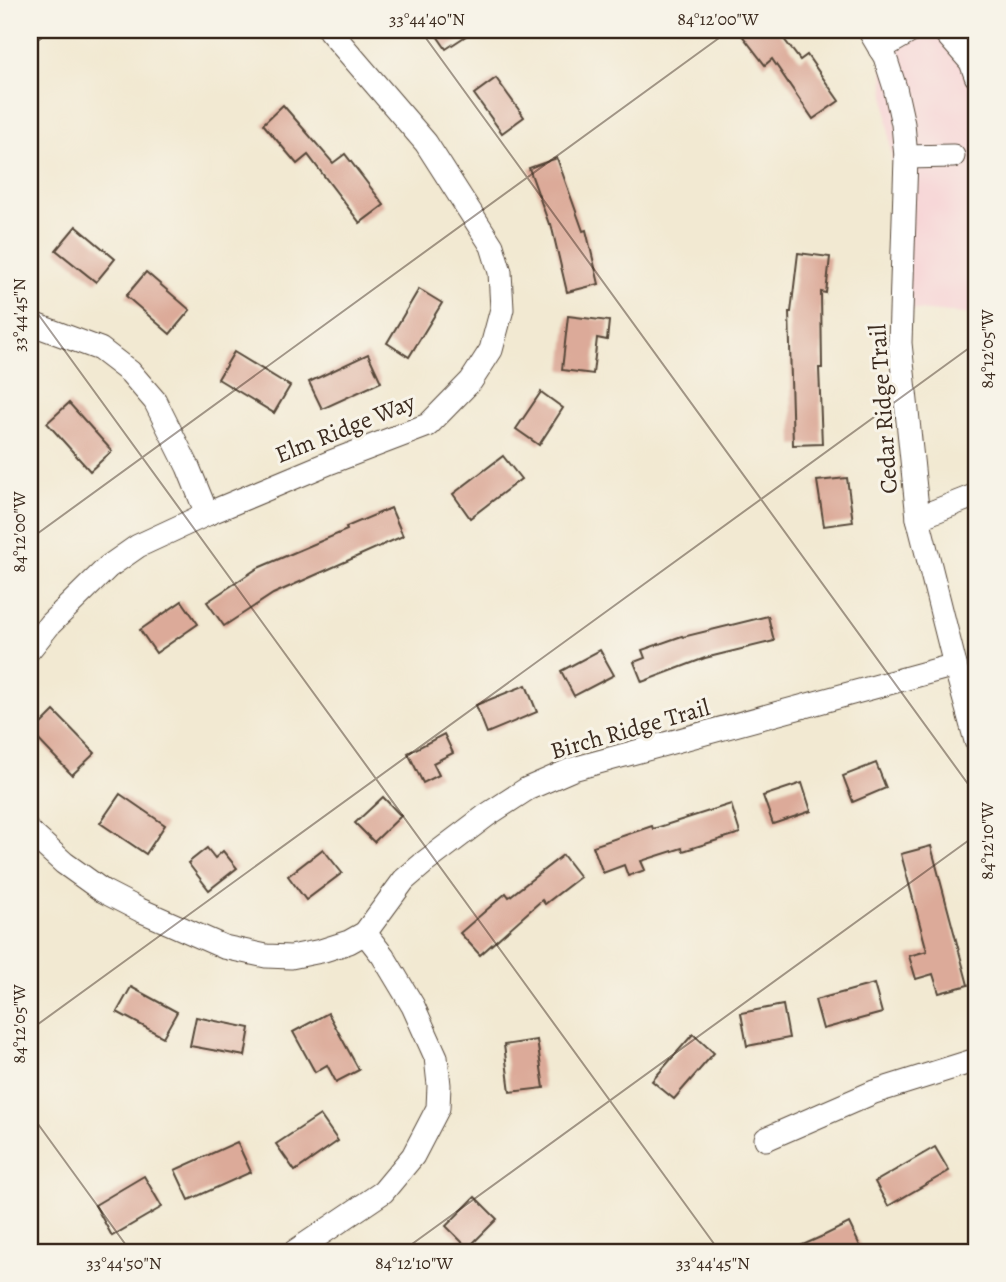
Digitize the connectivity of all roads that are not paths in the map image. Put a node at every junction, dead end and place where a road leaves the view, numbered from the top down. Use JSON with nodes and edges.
{"nodes":[{"id":1,"x":329,"y":30,"type":"edge"},
{"id":2,"x":913,"y":30,"type":"edge"},
{"id":3,"x":943,"y":30,"type":"edge"},
{"id":4,"x":875,"y":39,"type":"edge"},
{"id":5,"x":976,"y":76,"type":"edge"},
{"id":6,"x":953,"y":156,"type":"dead end"},
{"id":7,"x":906,"y":157,"type":"junction"},
{"id":8,"x":30,"y":323,"type":"edge"},
{"id":9,"x":976,"y":495,"type":"edge"},
{"id":10,"x":207,"y":514,"type":"junction"},
{"id":11,"x":918,"y":518,"type":"junction"},
{"id":12,"x":30,"y":649,"type":"edge"},
{"id":13,"x":955,"y":666,"type":"junction"},
{"id":14,"x":976,"y":741,"type":"edge"},
{"id":15,"x":30,"y":832,"type":"edge"},
{"id":16,"x":365,"y":933,"type":"junction"},
{"id":17,"x":976,"y":1060,"type":"edge"},
{"id":18,"x":766,"y":1139,"type":"dead end"},
{"id":19,"x":294,"y":1252,"type":"edge"}],
"edges":[{"from":1,"to":10,"type":"street","name":"Elm Ridge Way"},
{"from":2,"to":4,"type":"street"},
{"from":3,"to":5,"type":"street"},
{"from":4,"to":7,"type":"street","name":"Cedar Ridge Trail"},
{"from":6,"to":7,"type":"street"},
{"from":7,"to":11,"type":"street","name":"Cedar Ridge Trail"},
{"from":8,"to":10,"type":"street"},
{"from":9,"to":11,"type":"street"},
{"from":10,"to":12,"type":"street","name":"Elm Ridge Way"},
{"from":11,"to":13,"type":"street","name":"Cedar Ridge Trail"},
{"from":13,"to":14,"type":"street","name":"Cedar Ridge Trail"},
{"from":13,"to":16,"type":"street","name":"Birch Ridge Trail"},
{"from":15,"to":16,"type":"street","name":"Birch Ridge Trail"},
{"from":16,"to":19,"type":"street"},
{"from":17,"to":18,"type":"street"}]}
